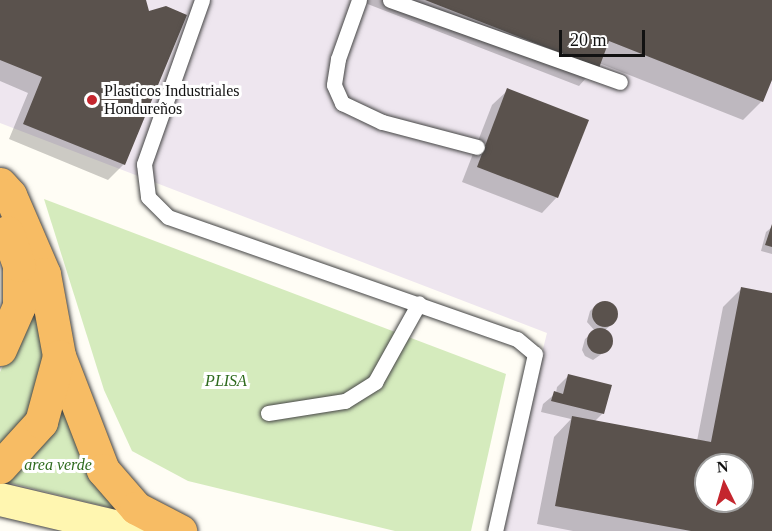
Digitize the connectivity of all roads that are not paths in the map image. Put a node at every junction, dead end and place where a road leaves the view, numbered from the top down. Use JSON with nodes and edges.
{"nodes":[{"id":1,"x":202,"y":0,"type":"edge"},
{"id":2,"x":359,"y":0,"type":"edge"},
{"id":3,"x":390,"y":0,"type":"edge"},
{"id":4,"x":620,"y":82,"type":"dead end"},
{"id":5,"x":477,"y":147,"type":"dead end"},
{"id":6,"x":0,"y":184,"type":"edge"},
{"id":7,"x":0,"y":217,"type":"edge"},
{"id":8,"x":419,"y":303,"type":"junction"},
{"id":9,"x":0,"y":349,"type":"edge"},
{"id":10,"x":59,"y":356,"type":"junction"},
{"id":11,"x":268,"y":413,"type":"dead end"},
{"id":12,"x":0,"y":467,"type":"edge"},
{"id":13,"x":0,"y":499,"type":"edge"},
{"id":14,"x":135,"y":531,"type":"edge"},
{"id":15,"x":180,"y":531,"type":"edge"},
{"id":16,"x":495,"y":531,"type":"edge"}],
"edges":[{"from":1,"to":8,"type":"lane"},
{"from":2,"to":5,"type":"lane"},
{"from":3,"to":4,"type":"lane"},
{"from":6,"to":10,"type":"highway"},
{"from":7,"to":9,"type":"highway"},
{"from":8,"to":11,"type":"lane"},
{"from":8,"to":16,"type":"lane"},
{"from":10,"to":12,"type":"highway"},
{"from":10,"to":15,"type":"highway"},
{"from":13,"to":14,"type":"main road"}]}
